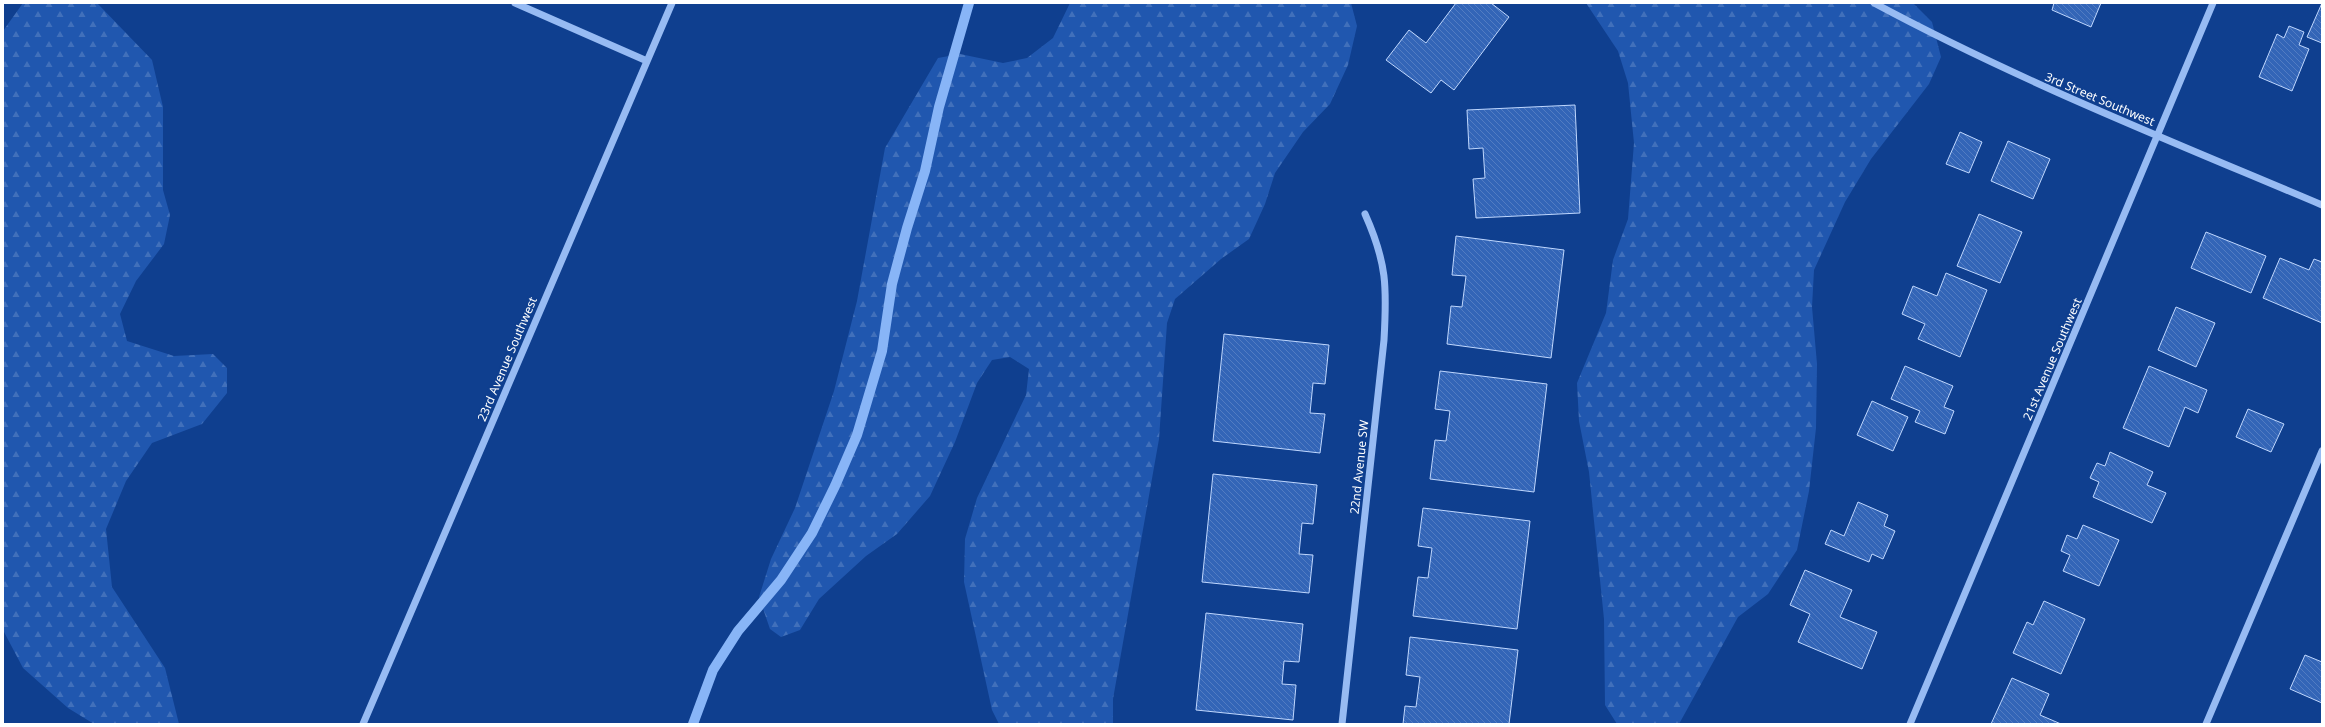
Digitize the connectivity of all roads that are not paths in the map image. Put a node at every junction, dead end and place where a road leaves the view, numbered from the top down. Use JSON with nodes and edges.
{"nodes":[{"id":1,"x":514,"y":3,"type":"edge"},
{"id":2,"x":672,"y":3,"type":"edge"},
{"id":3,"x":1874,"y":3,"type":"edge"},
{"id":4,"x":2213,"y":3,"type":"edge"},
{"id":5,"x":647,"y":61,"type":"junction"},
{"id":6,"x":2158,"y":135,"type":"junction"},
{"id":7,"x":2322,"y":205,"type":"edge"},
{"id":8,"x":1365,"y":214,"type":"dead end"},
{"id":9,"x":2322,"y":451,"type":"edge"},
{"id":10,"x":363,"y":724,"type":"edge"},
{"id":11,"x":1342,"y":724,"type":"edge"},
{"id":12,"x":1910,"y":724,"type":"edge"},
{"id":13,"x":2206,"y":724,"type":"edge"}],
"edges":[{"from":1,"to":5,"type":"street"},
{"from":2,"to":5,"type":"street","name":"23rd Avenue Southwest"},
{"from":3,"to":6,"type":"street","name":"3rd Street Southwest"},
{"from":4,"to":6,"type":"street","name":"21st Avenue Southwest"},
{"from":5,"to":10,"type":"street","name":"23rd Avenue Southwest"},
{"from":6,"to":7,"type":"street","name":"3rd Street Southwest"},
{"from":6,"to":12,"type":"street","name":"21st Avenue Southwest"},
{"from":8,"to":11,"type":"street","name":"22nd Avenue SW"},
{"from":9,"to":13,"type":"street"}]}
